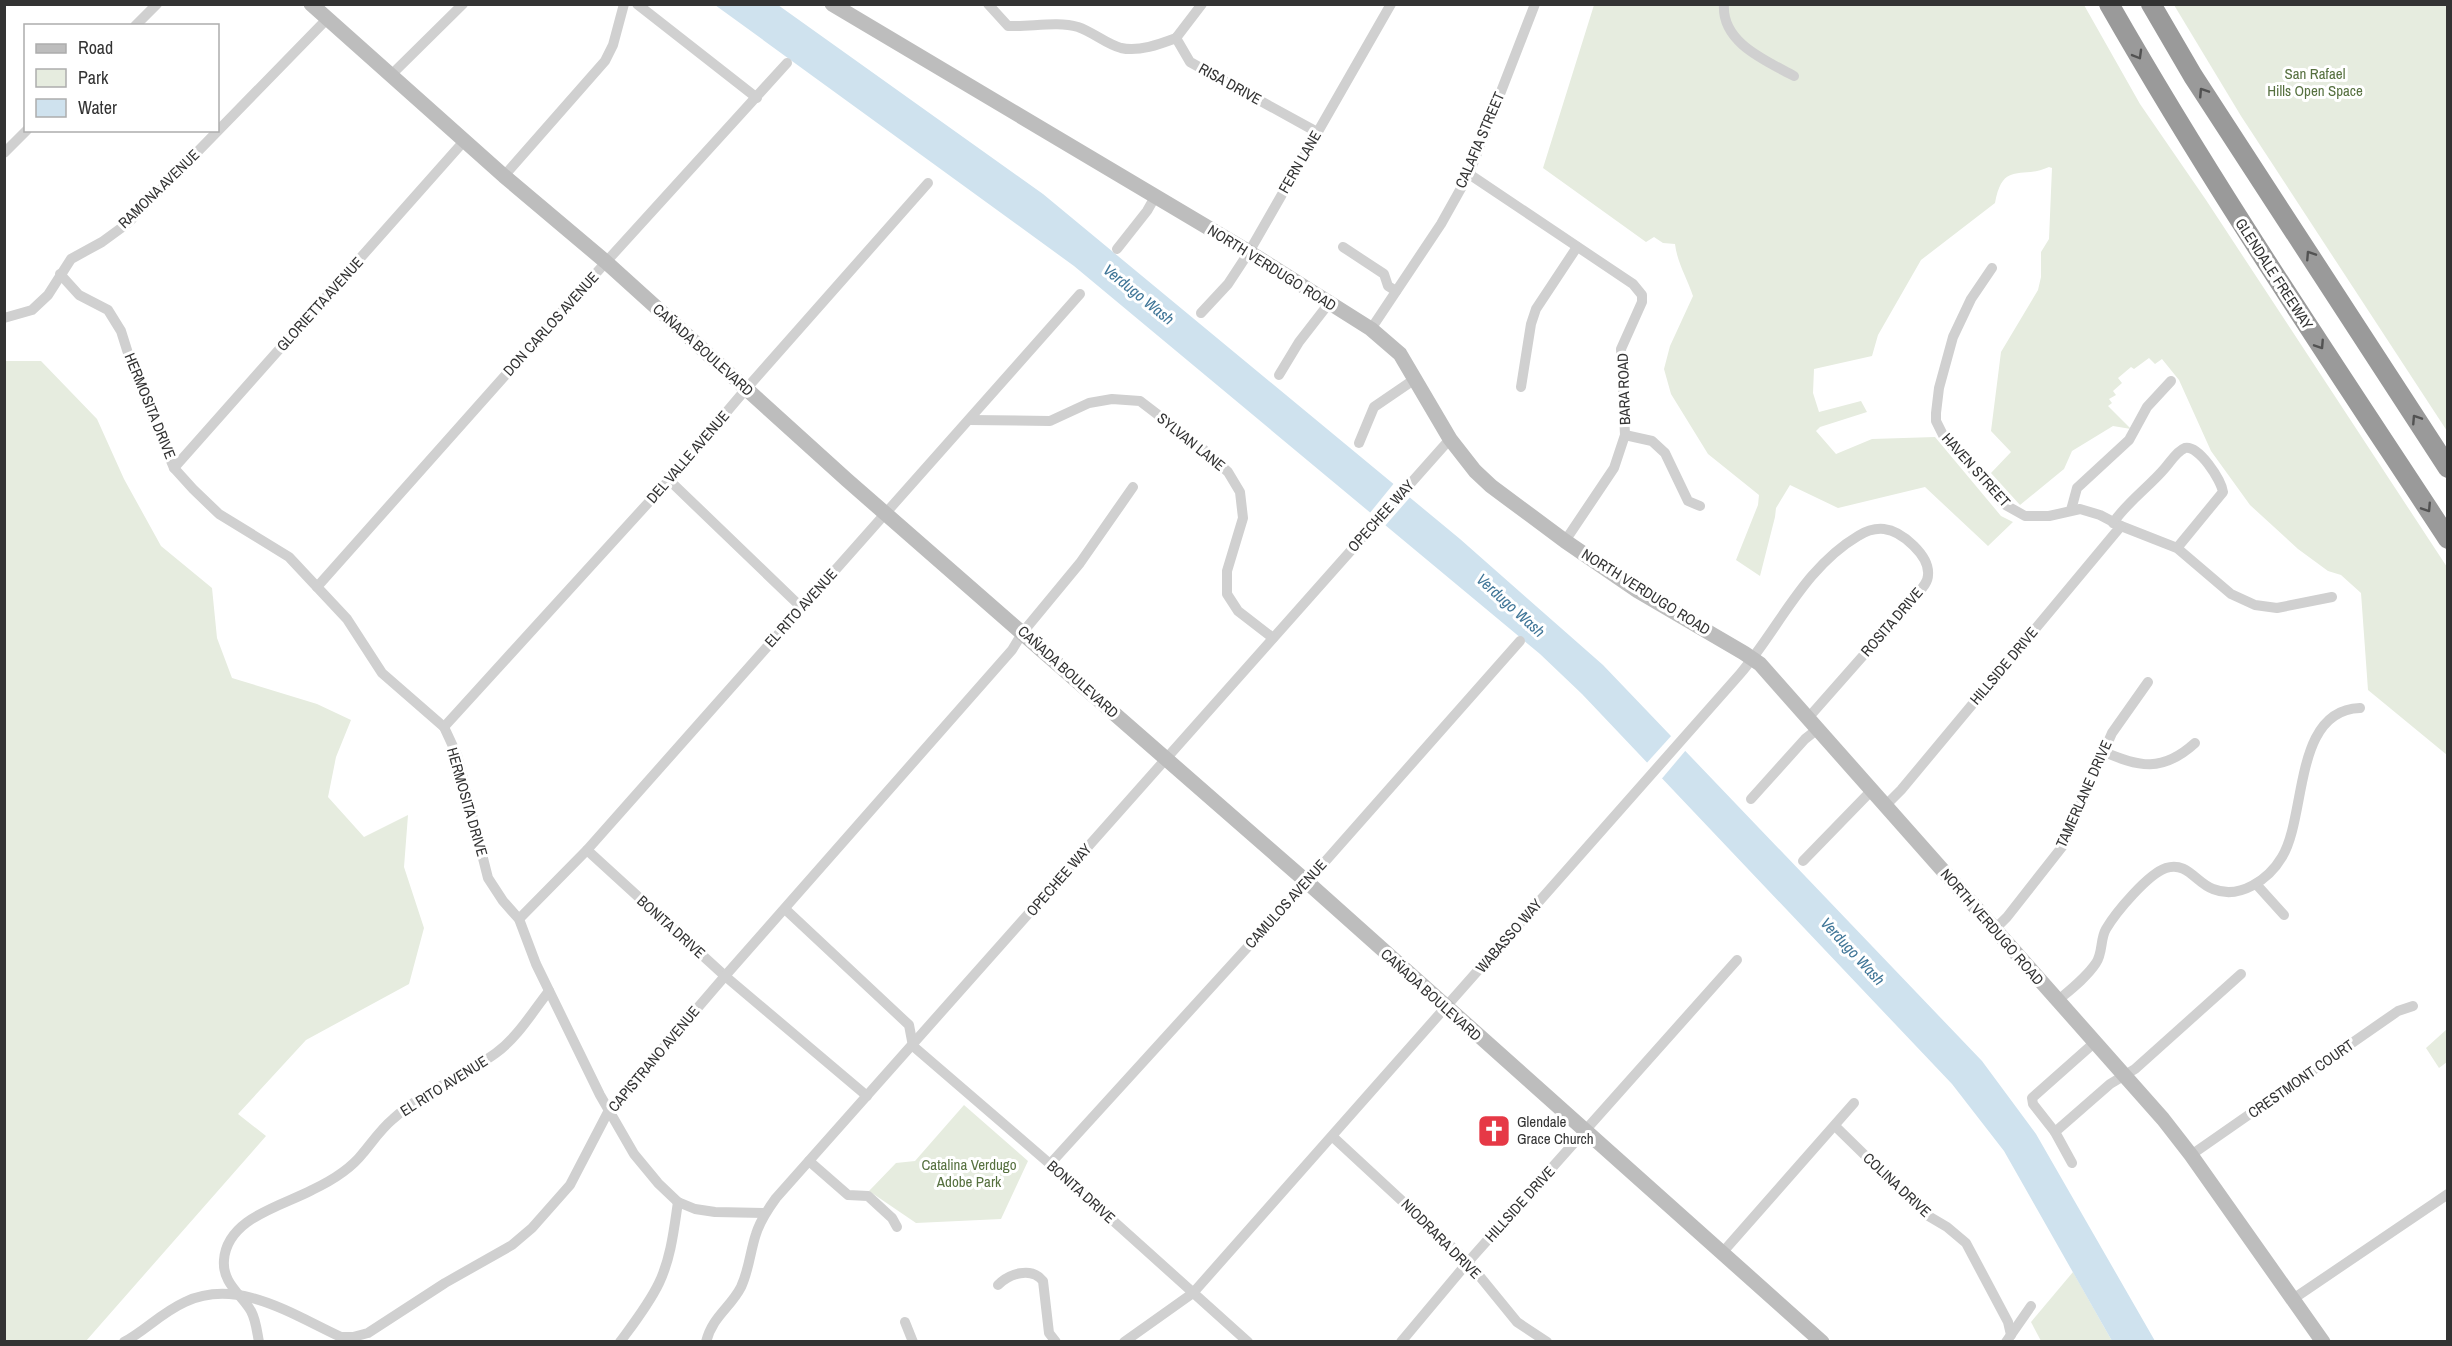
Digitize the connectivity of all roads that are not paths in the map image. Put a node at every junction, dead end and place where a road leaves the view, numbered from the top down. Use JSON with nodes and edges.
{"nodes":[{"id":1,"x":157,"y":4,"type":"edge"},
{"id":2,"x":311,"y":4,"type":"edge"},
{"id":3,"x":463,"y":4,"type":"edge"},
{"id":4,"x":624,"y":4,"type":"edge"},
{"id":5,"x":637,"y":4,"type":"edge"},
{"id":6,"x":832,"y":4,"type":"edge"},
{"id":7,"x":988,"y":4,"type":"edge"},
{"id":8,"x":1202,"y":4,"type":"edge"},
{"id":9,"x":1391,"y":4,"type":"edge"},
{"id":10,"x":1535,"y":4,"type":"edge"},
{"id":11,"x":1724,"y":4,"type":"edge"},
{"id":12,"x":2109,"y":4,"type":"edge"},
{"id":13,"x":2151,"y":4,"type":"edge"},
{"id":14,"x":327,"y":19,"type":"junction"},
{"id":15,"x":137,"y":24,"type":"edge"},
{"id":16,"x":1176,"y":38,"type":"junction"},
{"id":17,"x":788,"y":63,"type":"dead end"},
{"id":18,"x":390,"y":76,"type":"junction"},
{"id":19,"x":1794,"y":76,"type":"dead end"},
{"id":20,"x":758,"y":98,"type":"junction"},
{"id":21,"x":219,"y":130,"type":"edge"},
{"id":22,"x":25,"y":132,"type":"edge"},
{"id":23,"x":217,"y":132,"type":"edge"},
{"id":24,"x":1317,"y":132,"type":"junction"},
{"id":25,"x":465,"y":140,"type":"junction"},
{"id":26,"x":4,"y":153,"type":"edge"},
{"id":27,"x":1469,"y":174,"type":"junction"},
{"id":28,"x":504,"y":176,"type":"junction"},
{"id":29,"x":928,"y":183,"type":"dead end"},
{"id":30,"x":1155,"y":197,"type":"junction"},
{"id":31,"x":1577,"y":247,"type":"junction"},
{"id":32,"x":1343,"y":248,"type":"dead end"},
{"id":33,"x":1117,"y":249,"type":"dead end"},
{"id":34,"x":1249,"y":252,"type":"junction"},
{"id":35,"x":606,"y":262,"type":"junction"},
{"id":36,"x":1992,"y":268,"type":"dead end"},
{"id":37,"x":60,"y":274,"type":"junction"},
{"id":38,"x":1384,"y":274,"type":"junction"},
{"id":39,"x":1404,"y":279,"type":"junction"},
{"id":40,"x":1396,"y":291,"type":"junction"},
{"id":41,"x":1080,"y":294,"type":"dead end"},
{"id":42,"x":1330,"y":302,"type":"junction"},
{"id":43,"x":1201,"y":314,"type":"dead end"},
{"id":44,"x":4,"y":318,"type":"edge"},
{"id":45,"x":1371,"y":329,"type":"junction"},
{"id":46,"x":1279,"y":375,"type":"dead end"},
{"id":47,"x":1415,"y":379,"type":"junction"},
{"id":48,"x":2171,"y":381,"type":"dead end"},
{"id":49,"x":1521,"y":387,"type":"dead end"},
{"id":50,"x":746,"y":389,"type":"junction"},
{"id":51,"x":969,"y":420,"type":"junction"},
{"id":52,"x":1625,"y":435,"type":"junction"},
{"id":53,"x":1450,"y":439,"type":"junction"},
{"id":54,"x":1359,"y":443,"type":"dead end"},
{"id":55,"x":174,"y":468,"type":"junction"},
{"id":56,"x":2448,"y":468,"type":"edge"},
{"id":57,"x":669,"y":480,"type":"junction"},
{"id":58,"x":1133,"y":487,"type":"dead end"},
{"id":59,"x":1700,"y":507,"type":"dead end"},
{"id":60,"x":2071,"y":510,"type":"junction"},
{"id":61,"x":886,"y":512,"type":"junction"},
{"id":62,"x":2117,"y":524,"type":"junction"},
{"id":63,"x":1886,"y":529,"type":"joint"},
{"id":64,"x":2448,"y":539,"type":"edge"},
{"id":65,"x":1565,"y":541,"type":"junction"},
{"id":66,"x":2177,"y":548,"type":"junction"},
{"id":67,"x":317,"y":587,"type":"junction"},
{"id":68,"x":2332,"y":597,"type":"dead end"},
{"id":69,"x":801,"y":607,"type":"junction"},
{"id":70,"x":1023,"y":632,"type":"junction"},
{"id":71,"x":1273,"y":638,"type":"junction"},
{"id":72,"x":1520,"y":641,"type":"dead end"},
{"id":73,"x":1752,"y":659,"type":"junction"},
{"id":74,"x":2148,"y":682,"type":"dead end"},
{"id":75,"x":2360,"y":708,"type":"dead end"},
{"id":76,"x":1814,"y":723,"type":"junction"},
{"id":77,"x":444,"y":728,"type":"junction"},
{"id":78,"x":2195,"y":743,"type":"dead end"},
{"id":79,"x":2103,"y":751,"type":"junction"},
{"id":80,"x":1166,"y":759,"type":"junction"},
{"id":81,"x":1873,"y":789,"type":"junction"},
{"id":82,"x":1751,"y":799,"type":"dead end"},
{"id":83,"x":1886,"y":805,"type":"junction"},
{"id":84,"x":587,"y":850,"type":"junction"},
{"id":85,"x":1803,"y":861,"type":"dead end"},
{"id":86,"x":1306,"y":882,"type":"junction"},
{"id":87,"x":2256,"y":884,"type":"junction"},
{"id":88,"x":785,"y":909,"type":"junction"},
{"id":89,"x":2284,"y":915,"type":"dead end"},
{"id":90,"x":519,"y":919,"type":"junction"},
{"id":91,"x":1994,"y":930,"type":"junction"},
{"id":92,"x":1737,"y":960,"type":"dead end"},
{"id":93,"x":2241,"y":974,"type":"dead end"},
{"id":94,"x":725,"y":976,"type":"junction"},
{"id":95,"x":549,"y":991,"type":"junction"},
{"id":96,"x":2057,"y":1001,"type":"junction"},
{"id":97,"x":2413,"y":1006,"type":"dead end"},
{"id":98,"x":1446,"y":1008,"type":"junction"},
{"id":99,"x":2094,"y":1043,"type":"junction"},
{"id":100,"x":913,"y":1046,"type":"junction"},
{"id":101,"x":2123,"y":1076,"type":"junction"},
{"id":102,"x":867,"y":1096,"type":"junction"},
{"id":103,"x":1854,"y":1102,"type":"dead end"},
{"id":104,"x":608,"y":1112,"type":"junction"},
{"id":105,"x":1835,"y":1126,"type":"junction"},
{"id":106,"x":1586,"y":1132,"type":"junction"},
{"id":107,"x":2055,"y":1132,"type":"junction"},
{"id":108,"x":1333,"y":1137,"type":"junction"},
{"id":109,"x":2191,"y":1155,"type":"junction"},
{"id":110,"x":809,"y":1161,"type":"junction"},
{"id":111,"x":2072,"y":1163,"type":"dead end"},
{"id":112,"x":1050,"y":1164,"type":"junction"},
{"id":113,"x":2448,"y":1194,"type":"edge"},
{"id":114,"x":678,"y":1202,"type":"junction"},
{"id":115,"x":765,"y":1213,"type":"junction"},
{"id":116,"x":897,"y":1227,"type":"dead end"},
{"id":117,"x":1722,"y":1252,"type":"junction"},
{"id":118,"x":1468,"y":1262,"type":"junction"},
{"id":119,"x":998,"y":1285,"type":"dead end"},
{"id":120,"x":236,"y":1293,"type":"junction"},
{"id":121,"x":1194,"y":1293,"type":"junction"},
{"id":122,"x":2293,"y":1299,"type":"junction"},
{"id":123,"x":2031,"y":1306,"type":"dead end"},
{"id":124,"x":905,"y":1322,"type":"dead end"},
{"id":125,"x":2009,"y":1338,"type":"edge"},
{"id":126,"x":124,"y":1341,"type":"edge"},
{"id":127,"x":259,"y":1341,"type":"edge"},
{"id":128,"x":620,"y":1341,"type":"edge"},
{"id":129,"x":706,"y":1341,"type":"edge"},
{"id":130,"x":913,"y":1341,"type":"edge"},
{"id":131,"x":1056,"y":1341,"type":"edge"},
{"id":132,"x":1124,"y":1341,"type":"edge"},
{"id":133,"x":1248,"y":1341,"type":"edge"},
{"id":134,"x":1401,"y":1341,"type":"edge"},
{"id":135,"x":1547,"y":1341,"type":"edge"},
{"id":136,"x":1822,"y":1341,"type":"edge"},
{"id":137,"x":2323,"y":1341,"type":"edge"}],
"edges":[{"from":1,"to":15,"type":"street"},
{"from":2,"to":14,"type":"main road","name":"CAÑADA BOULEVARD"},
{"from":3,"to":18,"type":"street"},
{"from":4,"to":28,"type":"street"},
{"from":5,"to":20,"type":"street"},
{"from":6,"to":30,"type":"main road","name":"NORTH VERDUGO ROAD"},
{"from":7,"to":16,"type":"street"},
{"from":8,"to":16,"type":"street"},
{"from":9,"to":24,"type":"street","name":"FERN LANE"},
{"from":10,"to":27,"type":"street","name":"CALAFIA STREET"},
{"from":11,"to":19,"type":"street"},
{"from":12,"to":64,"type":"highway","name":"GLENDALE FREEWAY","one_way":true},
{"from":56,"to":13,"type":"highway","one_way":true},
{"from":14,"to":18,"type":"main road","name":"CAÑADA BOULEVARD"},
{"from":14,"to":21,"type":"street","name":"RAMONA AVENUE"},
{"from":16,"to":24,"type":"street","name":"RISA DRIVE"},
{"from":17,"to":20,"type":"street","name":"DON CARLOS AVENUE"},
{"from":18,"to":25,"type":"main road","name":"CAÑADA BOULEVARD"},
{"from":20,"to":35,"type":"street","name":"DON CARLOS AVENUE"},
{"from":22,"to":26,"type":"street"},
{"from":23,"to":37,"type":"street","name":"RAMONA AVENUE"},
{"from":24,"to":34,"type":"street","name":"FERN LANE"},
{"from":25,"to":28,"type":"main road","name":"CAÑADA BOULEVARD"},
{"from":25,"to":55,"type":"street","name":"GLORIETTA AVENUE"},
{"from":27,"to":31,"type":"street"},
{"from":27,"to":39,"type":"street","name":"CALAFIA STREET"},
{"from":28,"to":35,"type":"main road","name":"CAÑADA BOULEVARD"},
{"from":29,"to":50,"type":"street","name":"DEL VALLE AVENUE"},
{"from":30,"to":33,"type":"street"},
{"from":30,"to":34,"type":"main road","name":"NORTH VERDUGO ROAD"},
{"from":31,"to":49,"type":"street"},
{"from":31,"to":52,"type":"street","name":"BARA ROAD"},
{"from":32,"to":38,"type":"street"},
{"from":34,"to":42,"type":"main road","name":"NORTH VERDUGO ROAD"},
{"from":34,"to":43,"type":"street","name":"FERN LANE"},
{"from":35,"to":50,"type":"main road","name":"CAÑADA BOULEVARD"},
{"from":35,"to":67,"type":"street","name":"DON CARLOS AVENUE"},
{"from":36,"to":60,"type":"street","name":"HAVEN STREET"},
{"from":37,"to":44,"type":"street"},
{"from":37,"to":55,"type":"street","name":"HERMOSITA DRIVE"},
{"from":38,"to":39,"type":"street"},
{"from":38,"to":40,"type":"street"},
{"from":39,"to":40,"type":"street","name":"CALAFIA STREET"},
{"from":40,"to":45,"type":"street","name":"CALAFIA STREET"},
{"from":41,"to":51,"type":"street","name":"EL RITO AVENUE"},
{"from":42,"to":45,"type":"main road","name":"NORTH VERDUGO ROAD"},
{"from":42,"to":46,"type":"street"},
{"from":45,"to":47,"type":"main road","name":"NORTH VERDUGO ROAD"},
{"from":47,"to":53,"type":"main road","name":"NORTH VERDUGO ROAD"},
{"from":47,"to":54,"type":"street"},
{"from":48,"to":60,"type":"street"},
{"from":50,"to":57,"type":"street","name":"DEL VALLE AVENUE"},
{"from":50,"to":61,"type":"main road","name":"CAÑADA BOULEVARD"},
{"from":51,"to":61,"type":"street","name":"EL RITO AVENUE"},
{"from":51,"to":71,"type":"street","name":"SYLVAN LANE"},
{"from":52,"to":59,"type":"street"},
{"from":52,"to":65,"type":"street","name":"BARA ROAD"},
{"from":53,"to":65,"type":"main road","name":"NORTH VERDUGO ROAD"},
{"from":53,"to":71,"type":"street","name":"OPECHEE WAY"},
{"from":55,"to":67,"type":"street","name":"HERMOSITA DRIVE"},
{"from":57,"to":69,"type":"street"},
{"from":57,"to":77,"type":"street","name":"DEL VALLE AVENUE"},
{"from":58,"to":70,"type":"street","name":"CAPISTRANO AVENUE"},
{"from":60,"to":62,"type":"street","name":"HAVEN STREET"},
{"from":61,"to":69,"type":"street","name":"EL RITO AVENUE"},
{"from":61,"to":70,"type":"main road","name":"CAÑADA BOULEVARD"},
{"from":62,"to":66,"type":"street","name":"HAVEN STREET"},
{"from":62,"to":66,"type":"street","name":"HILLSIDE DRIVE"},
{"from":62,"to":83,"type":"street","name":"HILLSIDE DRIVE"},
{"from":63,"to":73,"type":"street","name":"WABASSO WAY"},
{"from":63,"to":76,"type":"street","name":"ROSITA DRIVE"},
{"from":65,"to":73,"type":"main road","name":"NORTH VERDUGO ROAD"},
{"from":66,"to":68,"type":"street","name":"HAVEN STREET"},
{"from":67,"to":77,"type":"street","name":"HERMOSITA DRIVE"},
{"from":69,"to":84,"type":"street","name":"EL RITO AVENUE"},
{"from":70,"to":80,"type":"main road","name":"CAÑADA BOULEVARD"},
{"from":70,"to":88,"type":"street","name":"CAPISTRANO AVENUE"},
{"from":71,"to":80,"type":"street","name":"OPECHEE WAY"},
{"from":72,"to":86,"type":"street","name":"CAMULOS AVENUE"},
{"from":73,"to":76,"type":"main road","name":"NORTH VERDUGO ROAD"},
{"from":73,"to":98,"type":"street","name":"WABASSO WAY"},
{"from":74,"to":79,"type":"street","name":"TAMERLANE DRIVE"},
{"from":75,"to":87,"type":"street"},
{"from":76,"to":81,"type":"main road","name":"NORTH VERDUGO ROAD"},
{"from":76,"to":82,"type":"street"},
{"from":77,"to":90,"type":"street","name":"HERMOSITA DRIVE"},
{"from":78,"to":79,"type":"street"},
{"from":79,"to":91,"type":"street","name":"TAMERLANE DRIVE"},
{"from":80,"to":86,"type":"main road","name":"CAÑADA BOULEVARD"},
{"from":80,"to":100,"type":"street","name":"OPECHEE WAY"},
{"from":81,"to":83,"type":"main road","name":"NORTH VERDUGO ROAD"},
{"from":81,"to":85,"type":"street"},
{"from":83,"to":91,"type":"main road","name":"NORTH VERDUGO ROAD"},
{"from":84,"to":90,"type":"street","name":"EL RITO AVENUE"},
{"from":84,"to":94,"type":"street","name":"BONITA DRIVE"},
{"from":86,"to":98,"type":"main road","name":"CAÑADA BOULEVARD"},
{"from":86,"to":112,"type":"street","name":"CAMULOS AVENUE"},
{"from":87,"to":89,"type":"street"},
{"from":87,"to":96,"type":"street"},
{"from":88,"to":94,"type":"street","name":"CAPISTRANO AVENUE"},
{"from":88,"to":100,"type":"street"},
{"from":90,"to":95,"type":"street","name":"HERMOSITA DRIVE"},
{"from":91,"to":96,"type":"main road","name":"NORTH VERDUGO ROAD"},
{"from":92,"to":106,"type":"street","name":"HILLSIDE DRIVE"},
{"from":93,"to":101,"type":"street"},
{"from":94,"to":102,"type":"street","name":"BONITA DRIVE"},
{"from":94,"to":104,"type":"street","name":"CAPISTRANO AVENUE"},
{"from":95,"to":104,"type":"street","name":"HERMOSITA DRIVE"},
{"from":95,"to":120,"type":"street","name":"EL RITO AVENUE"},
{"from":96,"to":99,"type":"main road","name":"NORTH VERDUGO ROAD"},
{"from":97,"to":109,"type":"street","name":"CRESTMONT COURT"},
{"from":98,"to":106,"type":"main road","name":"CAÑADA BOULEVARD"},
{"from":98,"to":108,"type":"street","name":"WABASSO WAY"},
{"from":99,"to":101,"type":"main road","name":"NORTH VERDUGO ROAD"},
{"from":99,"to":107,"type":"street"},
{"from":100,"to":102,"type":"street","name":"OPECHEE WAY"},
{"from":100,"to":112,"type":"street","name":"BONITA DRIVE"},
{"from":101,"to":107,"type":"street"},
{"from":101,"to":109,"type":"main road","name":"NORTH VERDUGO ROAD"},
{"from":102,"to":110,"type":"street","name":"OPECHEE WAY"},
{"from":103,"to":105,"type":"street"},
{"from":104,"to":114,"type":"street","name":"HERMOSITA DRIVE"},
{"from":104,"to":120,"type":"street","name":"CAPISTRANO AVENUE"},
{"from":105,"to":117,"type":"street"},
{"from":105,"to":125,"type":"street","name":"COLINA DRIVE"},
{"from":106,"to":117,"type":"main road","name":"CAÑADA BOULEVARD"},
{"from":106,"to":118,"type":"street","name":"HILLSIDE DRIVE"},
{"from":107,"to":111,"type":"street"},
{"from":108,"to":118,"type":"street","name":"NIODRARA DRIVE"},
{"from":108,"to":121,"type":"street","name":"WABASSO WAY"},
{"from":109,"to":122,"type":"main road","name":"NORTH VERDUGO ROAD"},
{"from":110,"to":115,"type":"street","name":"OPECHEE WAY"},
{"from":110,"to":116,"type":"street"},
{"from":112,"to":121,"type":"street","name":"BONITA DRIVE"},
{"from":113,"to":122,"type":"street"},
{"from":114,"to":115,"type":"street","name":"HERMOSITA DRIVE"},
{"from":114,"to":128,"type":"street"},
{"from":115,"to":129,"type":"street","name":"OPECHEE WAY"},
{"from":117,"to":136,"type":"main road","name":"CAÑADA BOULEVARD"},
{"from":118,"to":134,"type":"street","name":"HILLSIDE DRIVE"},
{"from":118,"to":135,"type":"street","name":"NIODRARA DRIVE"},
{"from":119,"to":131,"type":"street"},
{"from":120,"to":126,"type":"street","name":"CAPISTRANO AVENUE"},
{"from":120,"to":127,"type":"street","name":"EL RITO AVENUE"},
{"from":121,"to":132,"type":"street","name":"WABASSO WAY"},
{"from":121,"to":133,"type":"street","name":"BONITA DRIVE"},
{"from":122,"to":137,"type":"main road","name":"NORTH VERDUGO ROAD"},
{"from":123,"to":125,"type":"street","name":"COLINA DRIVE"},
{"from":124,"to":130,"type":"street"}]}
